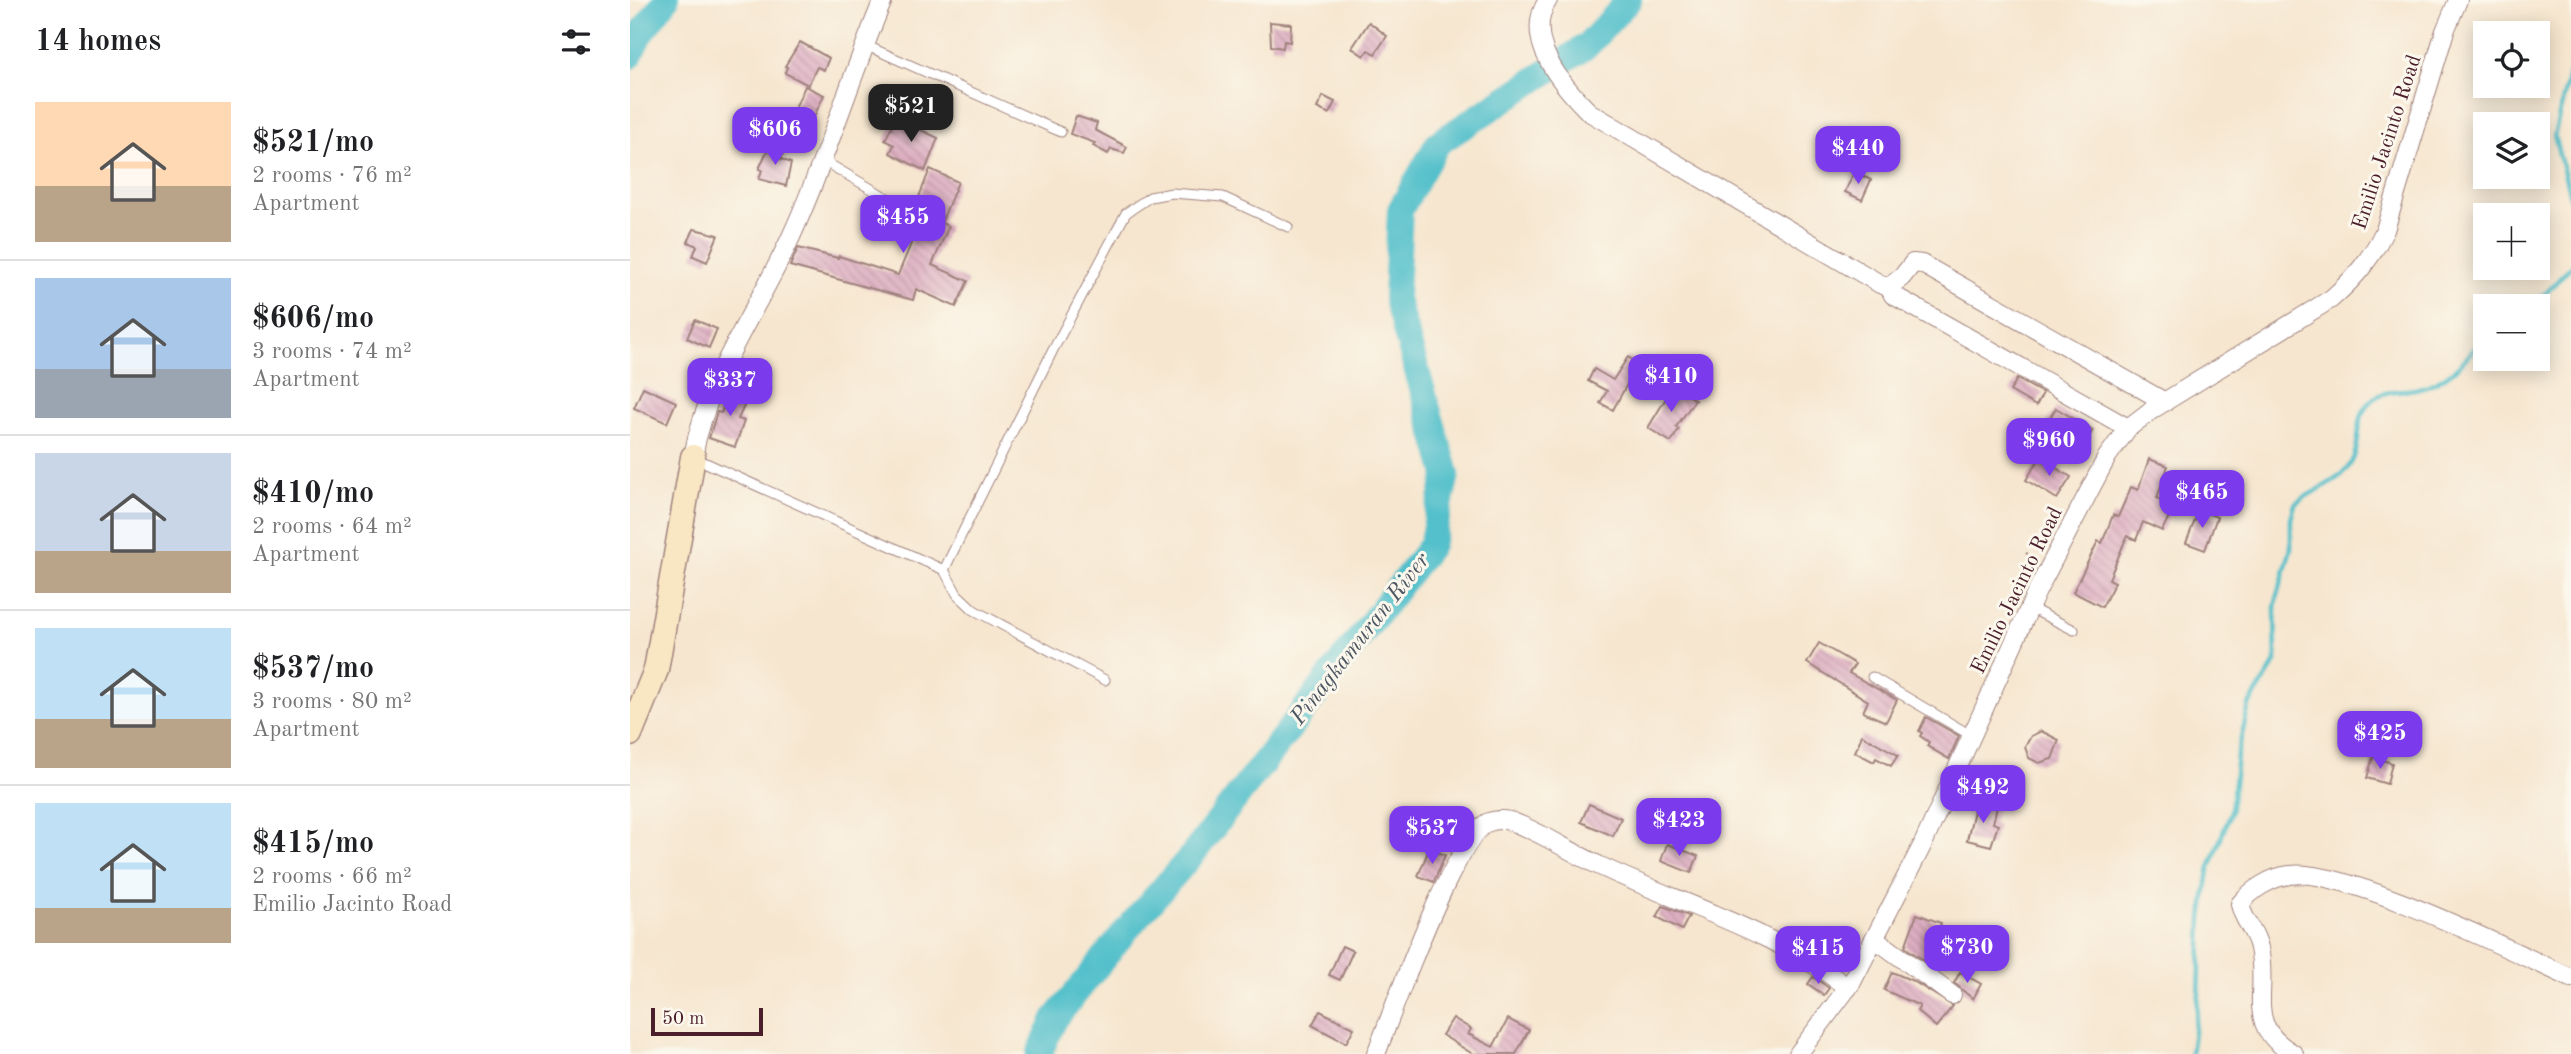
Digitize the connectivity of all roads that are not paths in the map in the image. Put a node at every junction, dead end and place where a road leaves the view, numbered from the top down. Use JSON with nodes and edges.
{"nodes":[{"id":1,"x":883,"y":0,"type":"edge"},
{"id":2,"x":1548,"y":0,"type":"edge"},
{"id":3,"x":2458,"y":0,"type":"edge"},
{"id":4,"x":864,"y":45,"type":"junction"},
{"id":5,"x":1061,"y":132,"type":"dead end"},
{"id":6,"x":821,"y":159,"type":"junction"},
{"id":7,"x":916,"y":215,"type":"dead end"},
{"id":8,"x":1288,"y":227,"type":"dead end"},
{"id":9,"x":1889,"y":287,"type":"junction"},
{"id":10,"x":2165,"y":402,"type":"junction"},
{"id":11,"x":2128,"y":428,"type":"junction"},
{"id":12,"x":694,"y":457,"type":"junction"},
{"id":13,"x":944,"y":569,"type":"junction"},
{"id":14,"x":2030,"y":608,"type":"junction"},
{"id":15,"x":2074,"y":630,"type":"dead end"},
{"id":16,"x":1872,"y":677,"type":"dead end"},
{"id":17,"x":1105,"y":680,"type":"dead end"},
{"id":18,"x":630,"y":734,"type":"edge"},
{"id":19,"x":1972,"y":736,"type":"junction"},
{"id":20,"x":1874,"y":938,"type":"junction"},
{"id":21,"x":2571,"y":978,"type":"edge"},
{"id":22,"x":1848,"y":988,"type":"junction"},
{"id":23,"x":1952,"y":995,"type":"dead end"},
{"id":24,"x":1376,"y":1054,"type":"edge"},
{"id":25,"x":1798,"y":1054,"type":"edge"},
{"id":26,"x":2294,"y":1054,"type":"edge"}],
"edges":[{"from":1,"to":4,"type":"street"},
{"from":2,"to":9,"type":"street"},
{"from":3,"to":10,"type":"street","name":"Emilio Jacinto Road"},
{"from":4,"to":5,"type":"lane"},
{"from":4,"to":6,"type":"street"},
{"from":6,"to":7,"type":"lane"},
{"from":6,"to":12,"type":"street"},
{"from":8,"to":13,"type":"lane"},
{"from":9,"to":10,"type":"street"},
{"from":9,"to":11,"type":"street"},
{"from":10,"to":11,"type":"street","name":"Emilio Jacinto Road"},
{"from":11,"to":14,"type":"street","name":"Emilio Jacinto Road"},
{"from":12,"to":13,"type":"lane"},
{"from":12,"to":18,"type":"street"},
{"from":13,"to":17,"type":"lane"},
{"from":14,"to":15,"type":"lane"},
{"from":14,"to":19,"type":"street","name":"Emilio Jacinto Road"},
{"from":16,"to":19,"type":"lane"},
{"from":19,"to":20,"type":"street","name":"Emilio Jacinto Road"},
{"from":20,"to":22,"type":"street","name":"Emilio Jacinto Road"},
{"from":20,"to":23,"type":"street"},
{"from":21,"to":26,"type":"street"},
{"from":22,"to":24,"type":"street"},
{"from":22,"to":25,"type":"street","name":"Emilio Jacinto Road"}]}
